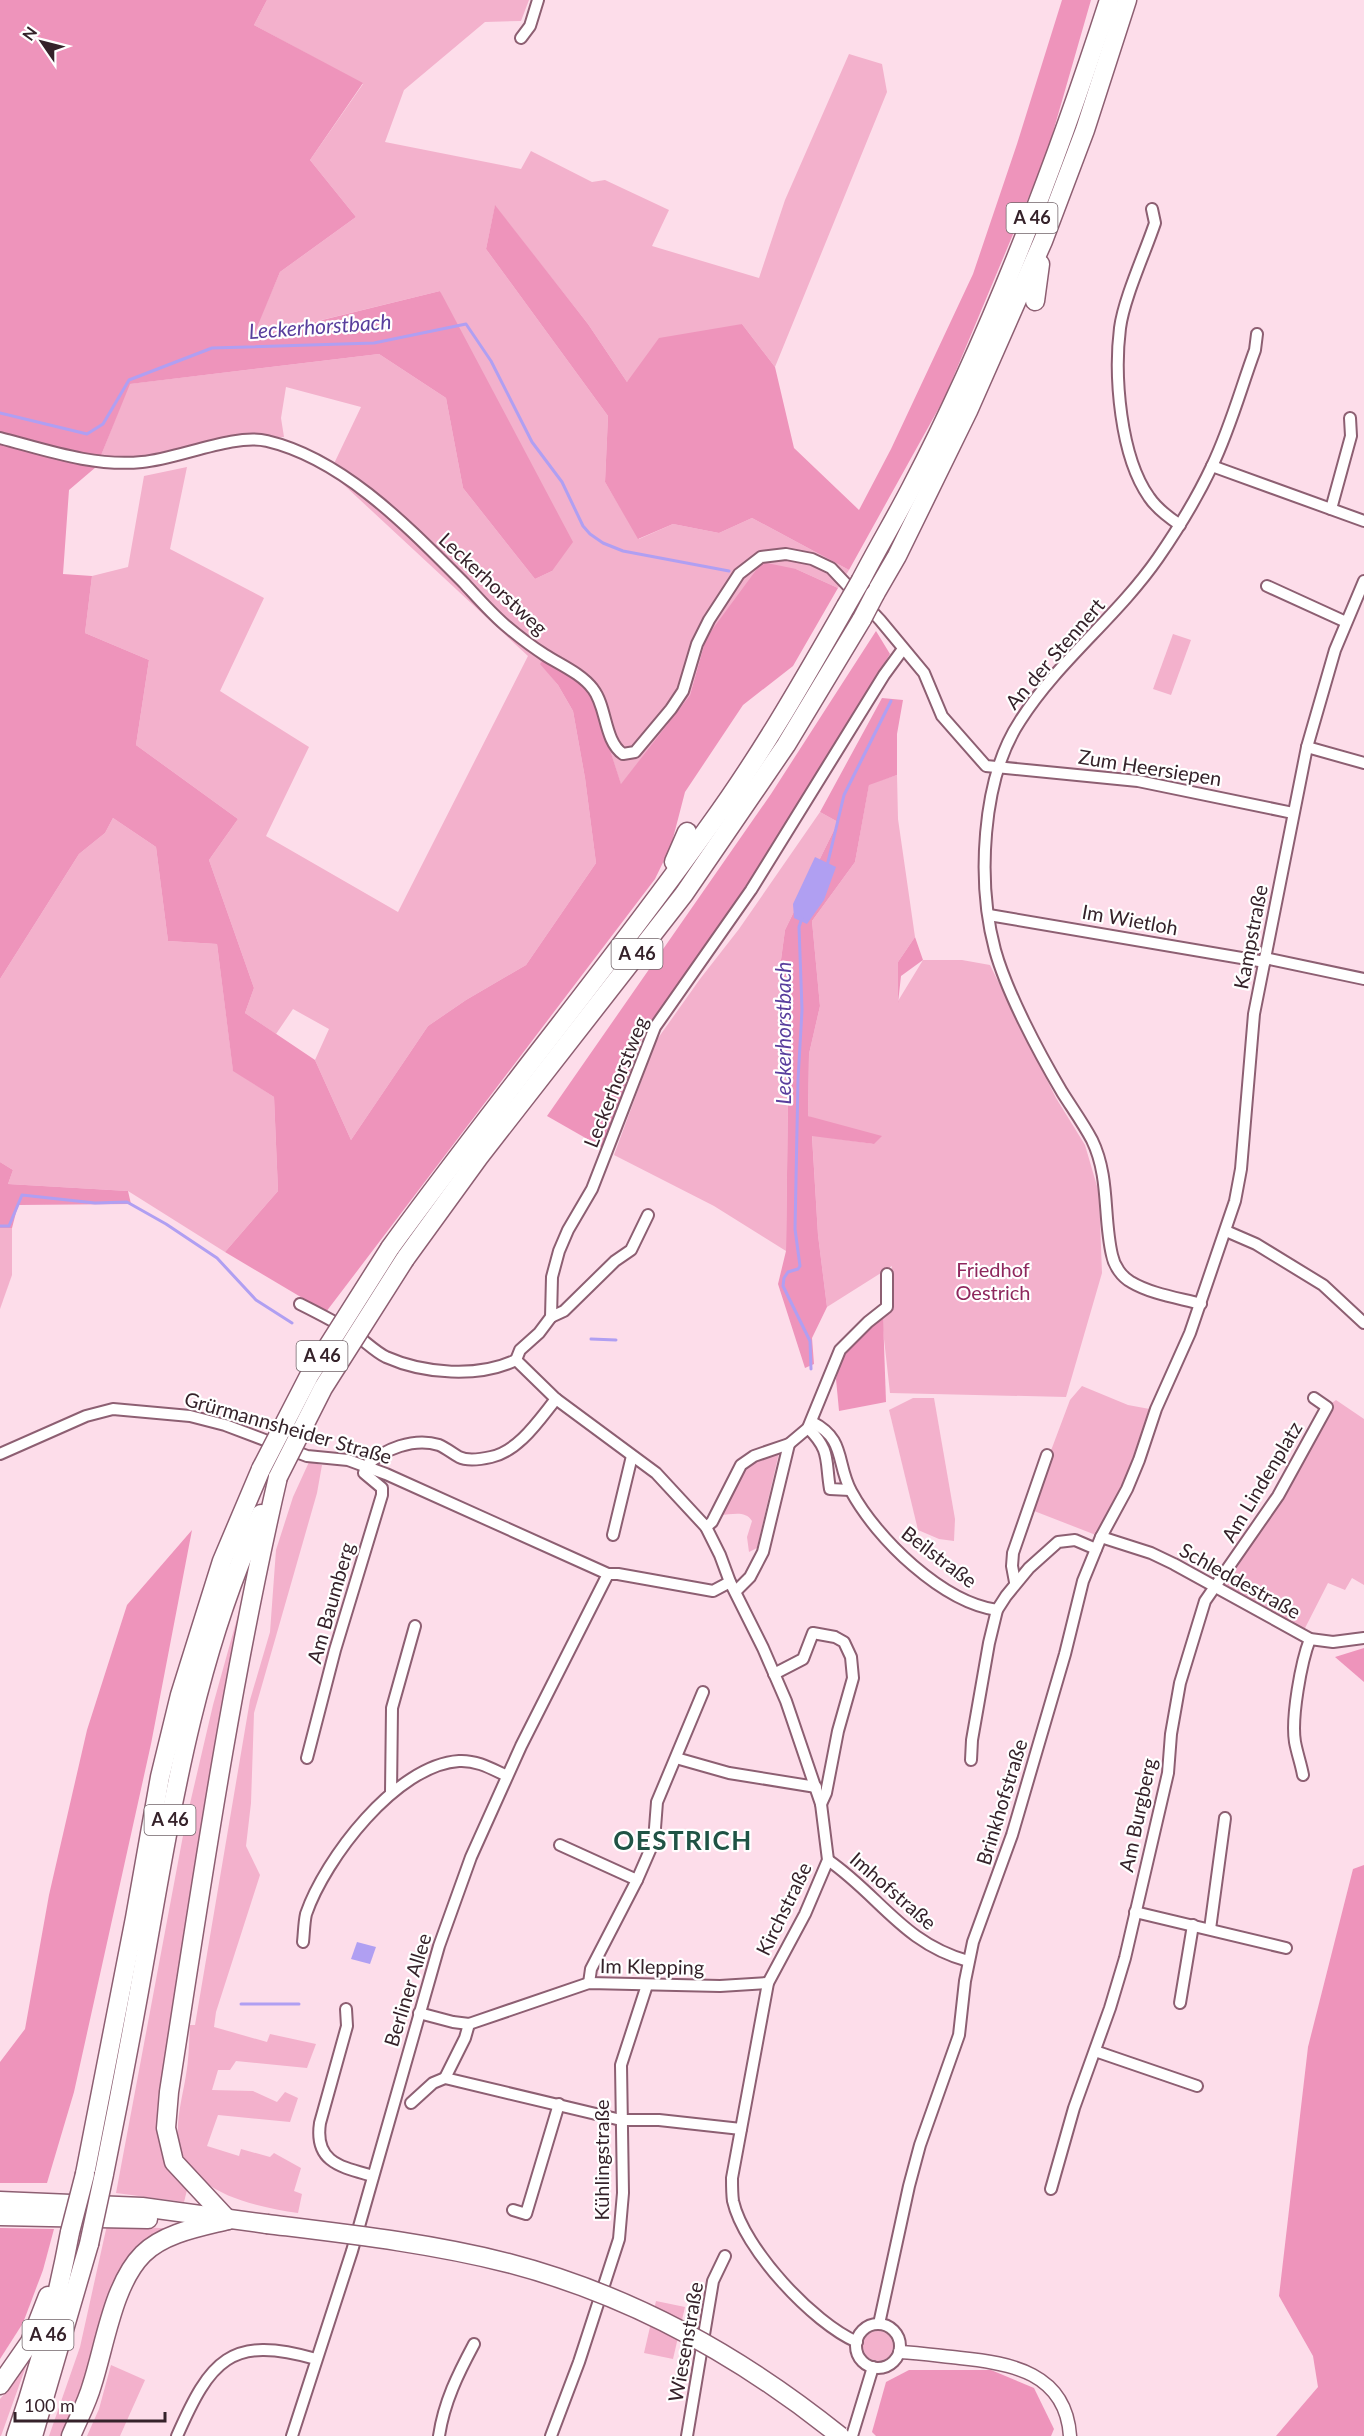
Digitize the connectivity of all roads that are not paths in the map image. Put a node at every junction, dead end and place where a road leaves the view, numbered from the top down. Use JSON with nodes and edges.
{"nodes":[{"id":1,"x":538,"y":0,"type":"edge"},
{"id":2,"x":1109,"y":0,"type":"edge"},
{"id":3,"x":1127,"y":0,"type":"edge"},
{"id":4,"x":521,"y":38,"type":"dead end"},
{"id":5,"x":1152,"y":209,"type":"dead end"},
{"id":6,"x":1043,"y":242,"type":"junction"},
{"id":7,"x":1035,"y":301,"type":"dead end"},
{"id":8,"x":1257,"y":334,"type":"dead end"},
{"id":9,"x":1350,"y":418,"type":"dead end"},
{"id":10,"x":0,"y":438,"type":"edge"},
{"id":11,"x":1212,"y":466,"type":"junction"},
{"id":12,"x":1330,"y":509,"type":"junction"},
{"id":13,"x":928,"y":517,"type":"dead end"},
{"id":14,"x":1364,"y":521,"type":"edge"},
{"id":15,"x":1180,"y":525,"type":"junction"},
{"id":16,"x":897,"y":556,"type":"junction"},
{"id":17,"x":1364,"y":581,"type":"edge"},
{"id":18,"x":1267,"y":586,"type":"dead end"},
{"id":19,"x":1346,"y":622,"type":"junction"},
{"id":20,"x":824,"y":645,"type":"junction"},
{"id":21,"x":903,"y":649,"type":"junction"},
{"id":22,"x":790,"y":682,"type":"dead end"},
{"id":23,"x":1307,"y":747,"type":"junction"},
{"id":24,"x":1364,"y":763,"type":"edge"},
{"id":25,"x":999,"y":767,"type":"junction"},
{"id":26,"x":1293,"y":813,"type":"junction"},
{"id":27,"x":687,"y":832,"type":"dead end"},
{"id":28,"x":989,"y":915,"type":"junction"},
{"id":29,"x":640,"y":921,"type":"junction"},
{"id":30,"x":1265,"y":960,"type":"junction"},
{"id":31,"x":1364,"y":979,"type":"edge"},
{"id":32,"x":648,"y":1215,"type":"dead end"},
{"id":33,"x":1226,"y":1231,"type":"junction"},
{"id":34,"x":887,"y":1274,"type":"dead end"},
{"id":35,"x":300,"y":1304,"type":"dead end"},
{"id":36,"x":1201,"y":1304,"type":"junction"},
{"id":37,"x":551,"y":1317,"type":"junction"},
{"id":38,"x":1364,"y":1323,"type":"edge"},
{"id":39,"x":516,"y":1360,"type":"junction"},
{"id":40,"x":1314,"y":1398,"type":"dead end"},
{"id":41,"x":556,"y":1399,"type":"junction"},
{"id":42,"x":812,"y":1422,"type":"junction"},
{"id":43,"x":789,"y":1444,"type":"junction"},
{"id":44,"x":0,"y":1454,"type":"edge"},
{"id":45,"x":1047,"y":1455,"type":"dead end"},
{"id":46,"x":632,"y":1456,"type":"junction"},
{"id":47,"x":366,"y":1466,"type":"junction"},
{"id":48,"x":270,"y":1473,"type":"junction"},
{"id":49,"x":850,"y":1490,"type":"junction"},
{"id":50,"x":706,"y":1527,"type":"junction"},
{"id":51,"x":613,"y":1535,"type":"dead end"},
{"id":52,"x":1101,"y":1537,"type":"junction"},
{"id":53,"x":1096,"y":1549,"type":"junction"},
{"id":54,"x":608,"y":1574,"type":"junction"},
{"id":55,"x":1015,"y":1582,"type":"junction"},
{"id":56,"x":1214,"y":1585,"type":"junction"},
{"id":57,"x":733,"y":1587,"type":"junction"},
{"id":58,"x":997,"y":1610,"type":"junction"},
{"id":59,"x":415,"y":1626,"type":"dead end"},
{"id":60,"x":1364,"y":1638,"type":"edge"},
{"id":61,"x":1310,"y":1639,"type":"junction"},
{"id":62,"x":774,"y":1674,"type":"junction"},
{"id":63,"x":703,"y":1692,"type":"dead end"},
{"id":64,"x":306,"y":1758,"type":"dead end"},
{"id":65,"x":676,"y":1758,"type":"junction"},
{"id":66,"x":971,"y":1760,"type":"dead end"},
{"id":67,"x":1303,"y":1775,"type":"dead end"},
{"id":68,"x":507,"y":1776,"type":"junction"},
{"id":69,"x":816,"y":1787,"type":"junction"},
{"id":70,"x":391,"y":1793,"type":"junction"},
{"id":71,"x":821,"y":1804,"type":"junction"},
{"id":72,"x":1225,"y":1818,"type":"dead end"},
{"id":73,"x":560,"y":1845,"type":"dead end"},
{"id":74,"x":828,"y":1860,"type":"junction"},
{"id":75,"x":637,"y":1880,"type":"junction"},
{"id":76,"x":1135,"y":1912,"type":"junction"},
{"id":77,"x":1193,"y":1925,"type":"junction"},
{"id":78,"x":1210,"y":1929,"type":"junction"},
{"id":79,"x":303,"y":1942,"type":"dead end"},
{"id":80,"x":1286,"y":1948,"type":"dead end"},
{"id":81,"x":968,"y":1961,"type":"junction"},
{"id":82,"x":589,"y":1983,"type":"junction"},
{"id":83,"x":768,"y":1983,"type":"junction"},
{"id":84,"x":647,"y":1985,"type":"junction"},
{"id":85,"x":1180,"y":2003,"type":"dead end"},
{"id":86,"x":346,"y":2009,"type":"dead end"},
{"id":87,"x":419,"y":2013,"type":"junction"},
{"id":88,"x":469,"y":2024,"type":"junction"},
{"id":89,"x":1095,"y":2051,"type":"junction"},
{"id":90,"x":445,"y":2078,"type":"junction"},
{"id":91,"x":1197,"y":2086,"type":"dead end"},
{"id":92,"x":411,"y":2103,"type":"dead end"},
{"id":93,"x":559,"y":2104,"type":"junction"},
{"id":94,"x":621,"y":2120,"type":"junction"},
{"id":95,"x":741,"y":2129,"type":"junction"},
{"id":96,"x":373,"y":2176,"type":"junction"},
{"id":97,"x":1051,"y":2189,"type":"dead end"},
{"id":98,"x":0,"y":2200,"type":"edge"},
{"id":99,"x":513,"y":2210,"type":"dead end"},
{"id":100,"x":0,"y":2216,"type":"edge"},
{"id":101,"x":228,"y":2220,"type":"junction"},
{"id":102,"x":70,"y":2232,"type":"junction"},
{"id":103,"x":725,"y":2256,"type":"dead end"},
{"id":104,"x":879,"y":2324,"type":"junction"},
{"id":105,"x":856,"y":2342,"type":"junction"},
{"id":106,"x":474,"y":2344,"type":"dead end"},
{"id":107,"x":900,"y":2352,"type":"junction"},
{"id":108,"x":316,"y":2359,"type":"junction"},
{"id":109,"x":873,"y":2367,"type":"junction"},
{"id":110,"x":0,"y":2385,"type":"edge"},
{"id":111,"x":16,"y":2436,"type":"edge"},
{"id":112,"x":33,"y":2436,"type":"edge"},
{"id":113,"x":71,"y":2436,"type":"edge"},
{"id":114,"x":177,"y":2436,"type":"edge"},
{"id":115,"x":292,"y":2436,"type":"edge"},
{"id":116,"x":439,"y":2436,"type":"edge"},
{"id":117,"x":551,"y":2436,"type":"edge"},
{"id":118,"x":687,"y":2436,"type":"edge"},
{"id":119,"x":840,"y":2436,"type":"edge"},
{"id":120,"x":852,"y":2436,"type":"edge"},
{"id":121,"x":1070,"y":2436,"type":"edge"}],
"edges":[{"from":1,"to":4,"type":"street"},
{"from":2,"to":20,"type":"highway","number":"A 46","bridge":true},
{"from":3,"to":6,"type":"highway","number":"A 46"},
{"from":5,"to":15,"type":"street"},
{"from":6,"to":7,"type":"highway"},
{"from":6,"to":16,"type":"highway","number":"A 46"},
{"from":8,"to":11,"type":"street","name":"An der Stennert"},
{"from":9,"to":12,"type":"street"},
{"from":10,"to":21,"type":"street","name":"Leckerhorstweg"},
{"from":11,"to":12,"type":"street"},
{"from":11,"to":15,"type":"street","name":"An der Stennert"},
{"from":12,"to":14,"type":"street"},
{"from":13,"to":16,"type":"highway"},
{"from":15,"to":25,"type":"street","name":"An der Stennert"},
{"from":16,"to":48,"type":"highway","number":"A 46","bridge":true},
{"from":17,"to":19,"type":"street","name":"Kampstraße"},
{"from":18,"to":19,"type":"street"},
{"from":19,"to":23,"type":"street","name":"Kampstraße"},
{"from":20,"to":22,"type":"highway"},
{"from":20,"to":29,"type":"highway","number":"A 46"},
{"from":21,"to":25,"type":"street","name":"Leckerhorstweg"},
{"from":21,"to":37,"type":"street","name":"Leckerhorstweg"},
{"from":23,"to":24,"type":"street"},
{"from":23,"to":26,"type":"street","name":"Kampstraße"},
{"from":25,"to":26,"type":"street","name":"Zum Heersiepen"},
{"from":25,"to":28,"type":"street","name":"An der Stennert"},
{"from":26,"to":30,"type":"street","name":"Kampstraße"},
{"from":27,"to":29,"type":"highway"},
{"from":28,"to":30,"type":"street","name":"Im Wietloh"},
{"from":28,"to":36,"type":"street","name":"An der Stennert"},
{"from":29,"to":48,"type":"highway","number":"A 46","bridge":true},
{"from":30,"to":31,"type":"street","name":"Im Wietloh"},
{"from":30,"to":33,"type":"street","name":"Kampstraße"},
{"from":32,"to":37,"type":"street"},
{"from":33,"to":36,"type":"street","name":"Kampstraße"},
{"from":33,"to":38,"type":"street"},
{"from":34,"to":42,"type":"street"},
{"from":35,"to":39,"type":"street"},
{"from":36,"to":52,"type":"street","name":"Brinkhofstraße"},
{"from":37,"to":39,"type":"street"},
{"from":39,"to":41,"type":"street","name":"Kirchstraße"},
{"from":40,"to":56,"type":"street","name":"Am Lindenplatz"},
{"from":41,"to":46,"type":"street","name":"Kirchstraße"},
{"from":41,"to":47,"type":"street"},
{"from":42,"to":43,"type":"street"},
{"from":42,"to":49,"type":"street","name":"Beilstraße"},
{"from":42,"to":49,"type":"street"},
{"from":43,"to":50,"type":"street"},
{"from":43,"to":57,"type":"street"},
{"from":44,"to":47,"type":"street","name":"Grürmannsheider Straße"},
{"from":45,"to":55,"type":"street"},
{"from":46,"to":50,"type":"street","name":"Kirchstraße"},
{"from":46,"to":51,"type":"street"},
{"from":47,"to":54,"type":"street","name":"Grürmannsheider Straße"},
{"from":47,"to":64,"type":"street","name":"Am Baumberg"},
{"from":48,"to":101,"type":"highway"},
{"from":48,"to":102,"type":"highway","number":"A 46","bridge":true},
{"from":48,"to":112,"type":"highway","number":"A 46","bridge":true},
{"from":49,"to":58,"type":"street","name":"Beilstraße"},
{"from":50,"to":57,"type":"street","name":"Kirchstraße"},
{"from":52,"to":53,"type":"street","name":"Brinkhofstraße"},
{"from":52,"to":56,"type":"street","name":"Schleddestraße"},
{"from":53,"to":55,"type":"street"},
{"from":53,"to":81,"type":"street","name":"Brinkhofstraße"},
{"from":54,"to":57,"type":"street","name":"Grürmannsheider Straße"},
{"from":54,"to":68,"type":"street","name":"Berliner Allee"},
{"from":55,"to":58,"type":"street"},
{"from":56,"to":61,"type":"street","name":"Schleddestraße"},
{"from":56,"to":76,"type":"street","name":"Am Burgberg"},
{"from":57,"to":62,"type":"street","name":"Kirchstraße"},
{"from":58,"to":66,"type":"street"},
{"from":59,"to":70,"type":"street"},
{"from":60,"to":61,"type":"street","name":"Schleddestraße"},
{"from":61,"to":67,"type":"street"},
{"from":62,"to":69,"type":"street","name":"Kirchstraße"},
{"from":62,"to":71,"type":"street"},
{"from":63,"to":65,"type":"street"},
{"from":65,"to":69,"type":"street"},
{"from":65,"to":75,"type":"street"},
{"from":68,"to":70,"type":"street"},
{"from":68,"to":87,"type":"street","name":"Berliner Allee"},
{"from":69,"to":71,"type":"street","name":"Kirchstraße"},
{"from":70,"to":79,"type":"street"},
{"from":71,"to":74,"type":"street","name":"Kirchstraße"},
{"from":72,"to":78,"type":"street"},
{"from":73,"to":75,"type":"street"},
{"from":74,"to":81,"type":"street","name":"Imhofstraße"},
{"from":74,"to":83,"type":"street","name":"Kirchstraße"},
{"from":75,"to":82,"type":"street"},
{"from":76,"to":77,"type":"street"},
{"from":76,"to":89,"type":"street","name":"Am Burgberg"},
{"from":77,"to":78,"type":"street"},
{"from":77,"to":85,"type":"street"},
{"from":78,"to":80,"type":"street"},
{"from":81,"to":104,"type":"street","name":"Brinkhofstraße"},
{"from":82,"to":84,"type":"street","name":"Im Klepping"},
{"from":82,"to":88,"type":"street","name":"Im Klepping"},
{"from":83,"to":84,"type":"street","name":"Im Klepping"},
{"from":83,"to":95,"type":"street","name":"Kirchstraße"},
{"from":84,"to":94,"type":"street","name":"Kühlingstraße"},
{"from":86,"to":96,"type":"street"},
{"from":87,"to":88,"type":"street","name":"Im Klepping"},
{"from":87,"to":96,"type":"street","name":"Berliner Allee"},
{"from":88,"to":90,"type":"street"},
{"from":89,"to":91,"type":"street"},
{"from":89,"to":97,"type":"street","name":"Am Burgberg"},
{"from":90,"to":92,"type":"street"},
{"from":90,"to":93,"type":"street"},
{"from":93,"to":94,"type":"street"},
{"from":93,"to":99,"type":"street"},
{"from":94,"to":95,"type":"street"},
{"from":94,"to":117,"type":"street","name":"Kühlingstraße"},
{"from":95,"to":105,"type":"street","name":"Kirchstraße"},
{"from":96,"to":108,"type":"street","name":"Berliner Allee"},
{"from":98,"to":101,"type":"highway"},
{"from":100,"to":101,"type":"highway"},
{"from":101,"to":113,"type":"highway"},
{"from":101,"to":119,"type":"highway","bridge":true},
{"from":102,"to":110,"type":"highway"},
{"from":102,"to":111,"type":"highway","number":"A 46"},
{"from":103,"to":118,"type":"street","name":"Wiesenstraße"},
{"from":104,"to":105,"type":"street"},
{"from":104,"to":107,"type":"street"},
{"from":105,"to":109,"type":"street"},
{"from":106,"to":116,"type":"street"},
{"from":107,"to":109,"type":"street"},
{"from":107,"to":121,"type":"street"},
{"from":108,"to":114,"type":"street"},
{"from":108,"to":115,"type":"street","name":"Berliner Allee"},
{"from":109,"to":120,"type":"street"}]}
